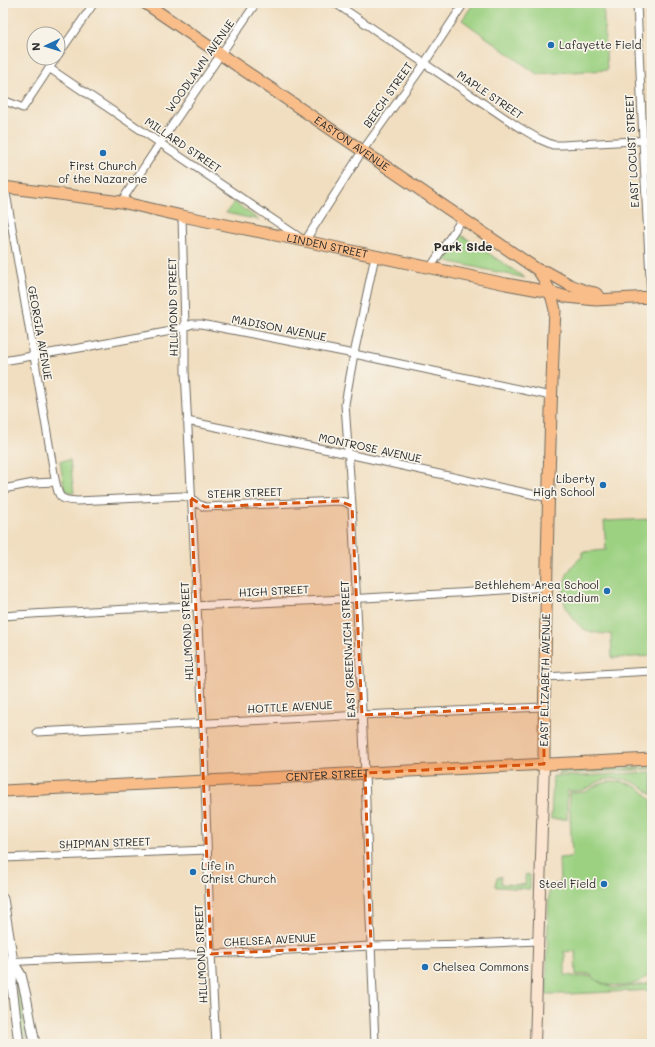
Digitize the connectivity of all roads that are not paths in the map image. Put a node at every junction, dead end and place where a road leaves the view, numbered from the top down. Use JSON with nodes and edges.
{"nodes":[{"id":1,"x":94,"y":3,"type":"edge"},
{"id":2,"x":145,"y":3,"type":"edge"},
{"id":3,"x":256,"y":3,"type":"edge"},
{"id":4,"x":335,"y":3,"type":"edge"},
{"id":5,"x":464,"y":3,"type":"edge"},
{"id":6,"x":637,"y":3,"type":"edge"},
{"id":7,"x":66,"y":43,"type":"edge"},
{"id":8,"x":221,"y":54,"type":"junction"},
{"id":9,"x":424,"y":64,"type":"junction"},
{"id":10,"x":49,"y":68,"type":"joint"},
{"id":11,"x":3,"y":100,"type":"edge"},
{"id":12,"x":652,"y":140,"type":"edge"},
{"id":13,"x":643,"y":141,"type":"junction"},
{"id":14,"x":160,"y":143,"type":"junction"},
{"id":15,"x":363,"y":150,"type":"junction"},
{"id":16,"x":4,"y":187,"type":"edge"},
{"id":17,"x":120,"y":202,"type":"junction"},
{"id":18,"x":182,"y":216,"type":"junction"},
{"id":19,"x":462,"y":219,"type":"junction"},
{"id":20,"x":305,"y":241,"type":"junction"},
{"id":21,"x":374,"y":256,"type":"junction"},
{"id":22,"x":430,"y":268,"type":"junction"},
{"id":23,"x":538,"y":270,"type":"junction"},
{"id":24,"x":550,"y":292,"type":"junction"},
{"id":25,"x":652,"y":297,"type":"edge"},
{"id":26,"x":603,"y":300,"type":"junction"},
{"id":27,"x":185,"y":327,"type":"junction"},
{"id":28,"x":354,"y":354,"type":"junction"},
{"id":29,"x":33,"y":356,"type":"junction"},
{"id":30,"x":3,"y":361,"type":"edge"},
{"id":31,"x":551,"y":396,"type":"junction"},
{"id":32,"x":187,"y":421,"type":"junction"},
{"id":33,"x":348,"y":454,"type":"junction"},
{"id":34,"x":55,"y":482,"type":"junction"},
{"id":35,"x":3,"y":489,"type":"edge"},
{"id":36,"x":191,"y":498,"type":"junction"},
{"id":37,"x":549,"y":498,"type":"junction"},
{"id":38,"x":352,"y":506,"type":"junction"},
{"id":39,"x":547,"y":587,"type":"junction"},
{"id":40,"x":356,"y":599,"type":"junction"},
{"id":41,"x":196,"y":606,"type":"junction"},
{"id":42,"x":3,"y":616,"type":"edge"},
{"id":43,"x":652,"y":671,"type":"edge"},
{"id":44,"x":545,"y":677,"type":"junction"},
{"id":45,"x":544,"y":707,"type":"junction"},
{"id":46,"x":362,"y":715,"type":"junction"},
{"id":47,"x":203,"y":723,"type":"junction"},
{"id":48,"x":37,"y":732,"type":"dead end"},
{"id":49,"x":652,"y":758,"type":"edge"},
{"id":50,"x":544,"y":764,"type":"junction"},
{"id":51,"x":365,"y":773,"type":"junction"},
{"id":52,"x":205,"y":781,"type":"junction"},
{"id":53,"x":3,"y":791,"type":"edge"},
{"id":54,"x":208,"y":850,"type":"junction"},
{"id":55,"x":3,"y":858,"type":"edge"},
{"id":56,"x":3,"y":899,"type":"edge"},
{"id":57,"x":538,"y":941,"type":"junction"},
{"id":58,"x":371,"y":946,"type":"junction"},
{"id":59,"x":211,"y":954,"type":"junction"},
{"id":60,"x":3,"y":962,"type":"edge"},
{"id":61,"x":14,"y":962,"type":"junction"},
{"id":62,"x":19,"y":1044,"type":"edge"},
{"id":63,"x":35,"y":1044,"type":"edge"},
{"id":64,"x":216,"y":1044,"type":"edge"},
{"id":65,"x":375,"y":1044,"type":"edge"},
{"id":66,"x":535,"y":1044,"type":"edge"}],
"edges":[{"from":1,"to":7,"type":"street"},
{"from":2,"to":8,"type":"main road","name":"EASTON AVENUE"},
{"from":3,"to":8,"type":"street","name":"WOODLAWN AVENUE"},
{"from":4,"to":9,"type":"street","name":"MAPLE STREET"},
{"from":5,"to":9,"type":"street","name":"BEECH STREET"},
{"from":6,"to":13,"type":"street","name":"EAST LOCUST STREET"},
{"from":8,"to":14,"type":"street","name":"WOODLAWN AVENUE"},
{"from":8,"to":15,"type":"main road","name":"EASTON AVENUE"},
{"from":9,"to":13,"type":"street","name":"MAPLE STREET"},
{"from":9,"to":15,"type":"street","name":"BEECH STREET"},
{"from":10,"to":11,"type":"street"},
{"from":10,"to":14,"type":"street","name":"MILLARD STREET"},
{"from":12,"to":13,"type":"street","name":"MAPLE STREET"},
{"from":13,"to":25,"type":"street","name":"EAST LOCUST STREET"},
{"from":14,"to":17,"type":"street","name":"WOODLAWN AVENUE"},
{"from":14,"to":20,"type":"street","name":"MILLARD STREET"},
{"from":15,"to":19,"type":"main road","name":"EASTON AVENUE"},
{"from":15,"to":20,"type":"street","name":"BEECH STREET"},
{"from":16,"to":17,"type":"main road","name":"LINDEN STREET"},
{"from":16,"to":29,"type":"street","name":"GEORGIA AVENUE"},
{"from":17,"to":18,"type":"main road","name":"LINDEN STREET"},
{"from":18,"to":20,"type":"main road","name":"LINDEN STREET"},
{"from":18,"to":27,"type":"street","name":"HILLMOND STREET"},
{"from":19,"to":22,"type":"street"},
{"from":19,"to":23,"type":"main road","name":"EASTON AVENUE"},
{"from":20,"to":21,"type":"main road","name":"LINDEN STREET"},
{"from":21,"to":22,"type":"main road","name":"LINDEN STREET"},
{"from":21,"to":28,"type":"street","name":"EAST GREENWICH STREET"},
{"from":22,"to":24,"type":"main road","name":"LINDEN STREET"},
{"from":23,"to":24,"type":"main road","name":"EASTON AVENUE"},
{"from":23,"to":26,"type":"main road"},
{"from":24,"to":26,"type":"main road","name":"LINDEN STREET"},
{"from":24,"to":31,"type":"main road","name":"EAST ELIZABETH AVENUE"},
{"from":25,"to":26,"type":"main road","name":"LINDEN STREET"},
{"from":27,"to":28,"type":"street","name":"MADISON AVENUE"},
{"from":27,"to":29,"type":"street","name":"MADISON AVENUE"},
{"from":27,"to":32,"type":"street","name":"HILLMOND STREET"},
{"from":28,"to":31,"type":"street","name":"MADISON AVENUE"},
{"from":28,"to":33,"type":"street","name":"EAST GREENWICH STREET"},
{"from":29,"to":30,"type":"street","name":"MADISON AVENUE"},
{"from":29,"to":34,"type":"street","name":"GEORGIA AVENUE"},
{"from":31,"to":37,"type":"main road","name":"EAST ELIZABETH AVENUE"},
{"from":32,"to":33,"type":"street","name":"MONTROSE AVENUE"},
{"from":32,"to":36,"type":"street","name":"HILLMOND STREET"},
{"from":33,"to":37,"type":"street","name":"MONTROSE AVENUE"},
{"from":33,"to":38,"type":"street","name":"EAST GREENWICH STREET"},
{"from":34,"to":35,"type":"street"},
{"from":34,"to":36,"type":"street","name":"STEHR STREET"},
{"from":36,"to":38,"type":"street","name":"STEHR STREET"},
{"from":36,"to":41,"type":"street","name":"HILLMOND STREET"},
{"from":37,"to":39,"type":"main road","name":"EAST ELIZABETH AVENUE"},
{"from":38,"to":40,"type":"street","name":"EAST GREENWICH STREET"},
{"from":39,"to":40,"type":"street","name":"HIGH STREET"},
{"from":39,"to":44,"type":"main road","name":"EAST ELIZABETH AVENUE"},
{"from":40,"to":41,"type":"street","name":"HIGH STREET"},
{"from":40,"to":46,"type":"street","name":"EAST GREENWICH STREET"},
{"from":41,"to":42,"type":"street","name":"HIGH STREET"},
{"from":41,"to":47,"type":"street","name":"HILLMOND STREET"},
{"from":43,"to":44,"type":"street"},
{"from":44,"to":45,"type":"main road","name":"EAST ELIZABETH AVENUE"},
{"from":45,"to":46,"type":"street","name":"HOTTLE AVENUE"},
{"from":45,"to":50,"type":"main road","name":"EAST ELIZABETH AVENUE"},
{"from":46,"to":47,"type":"street","name":"HOTTLE AVENUE"},
{"from":46,"to":51,"type":"street","name":"EAST GREENWICH STREET"},
{"from":47,"to":48,"type":"street","name":"HOTTLE AVENUE"},
{"from":47,"to":52,"type":"street","name":"HILLMOND STREET"},
{"from":49,"to":50,"type":"main road","name":"CENTER STREET"},
{"from":50,"to":51,"type":"main road","name":"CENTER STREET"},
{"from":50,"to":57,"type":"main road","name":"EAST ELIZABETH AVENUE"},
{"from":51,"to":52,"type":"main road","name":"CENTER STREET"},
{"from":51,"to":58,"type":"street","name":"EAST GREENWICH STREET"},
{"from":52,"to":53,"type":"main road","name":"CENTER STREET"},
{"from":52,"to":54,"type":"street","name":"HILLMOND STREET"},
{"from":54,"to":55,"type":"street","name":"SHIPMAN STREET"},
{"from":54,"to":59,"type":"street","name":"HILLMOND STREET"},
{"from":56,"to":61,"type":"street"},
{"from":57,"to":58,"type":"street","name":"CHELSEA AVENUE"},
{"from":57,"to":66,"type":"main road","name":"EAST ELIZABETH AVENUE"},
{"from":58,"to":59,"type":"street","name":"CHELSEA AVENUE"},
{"from":58,"to":65,"type":"street","name":"EAST GREENWICH STREET"},
{"from":59,"to":61,"type":"street","name":"CHELSEA AVENUE"},
{"from":59,"to":64,"type":"street","name":"HILLMOND STREET"},
{"from":60,"to":61,"type":"street","name":"CHELSEA AVENUE"},
{"from":61,"to":62,"type":"street"},
{"from":61,"to":63,"type":"street"}]}
